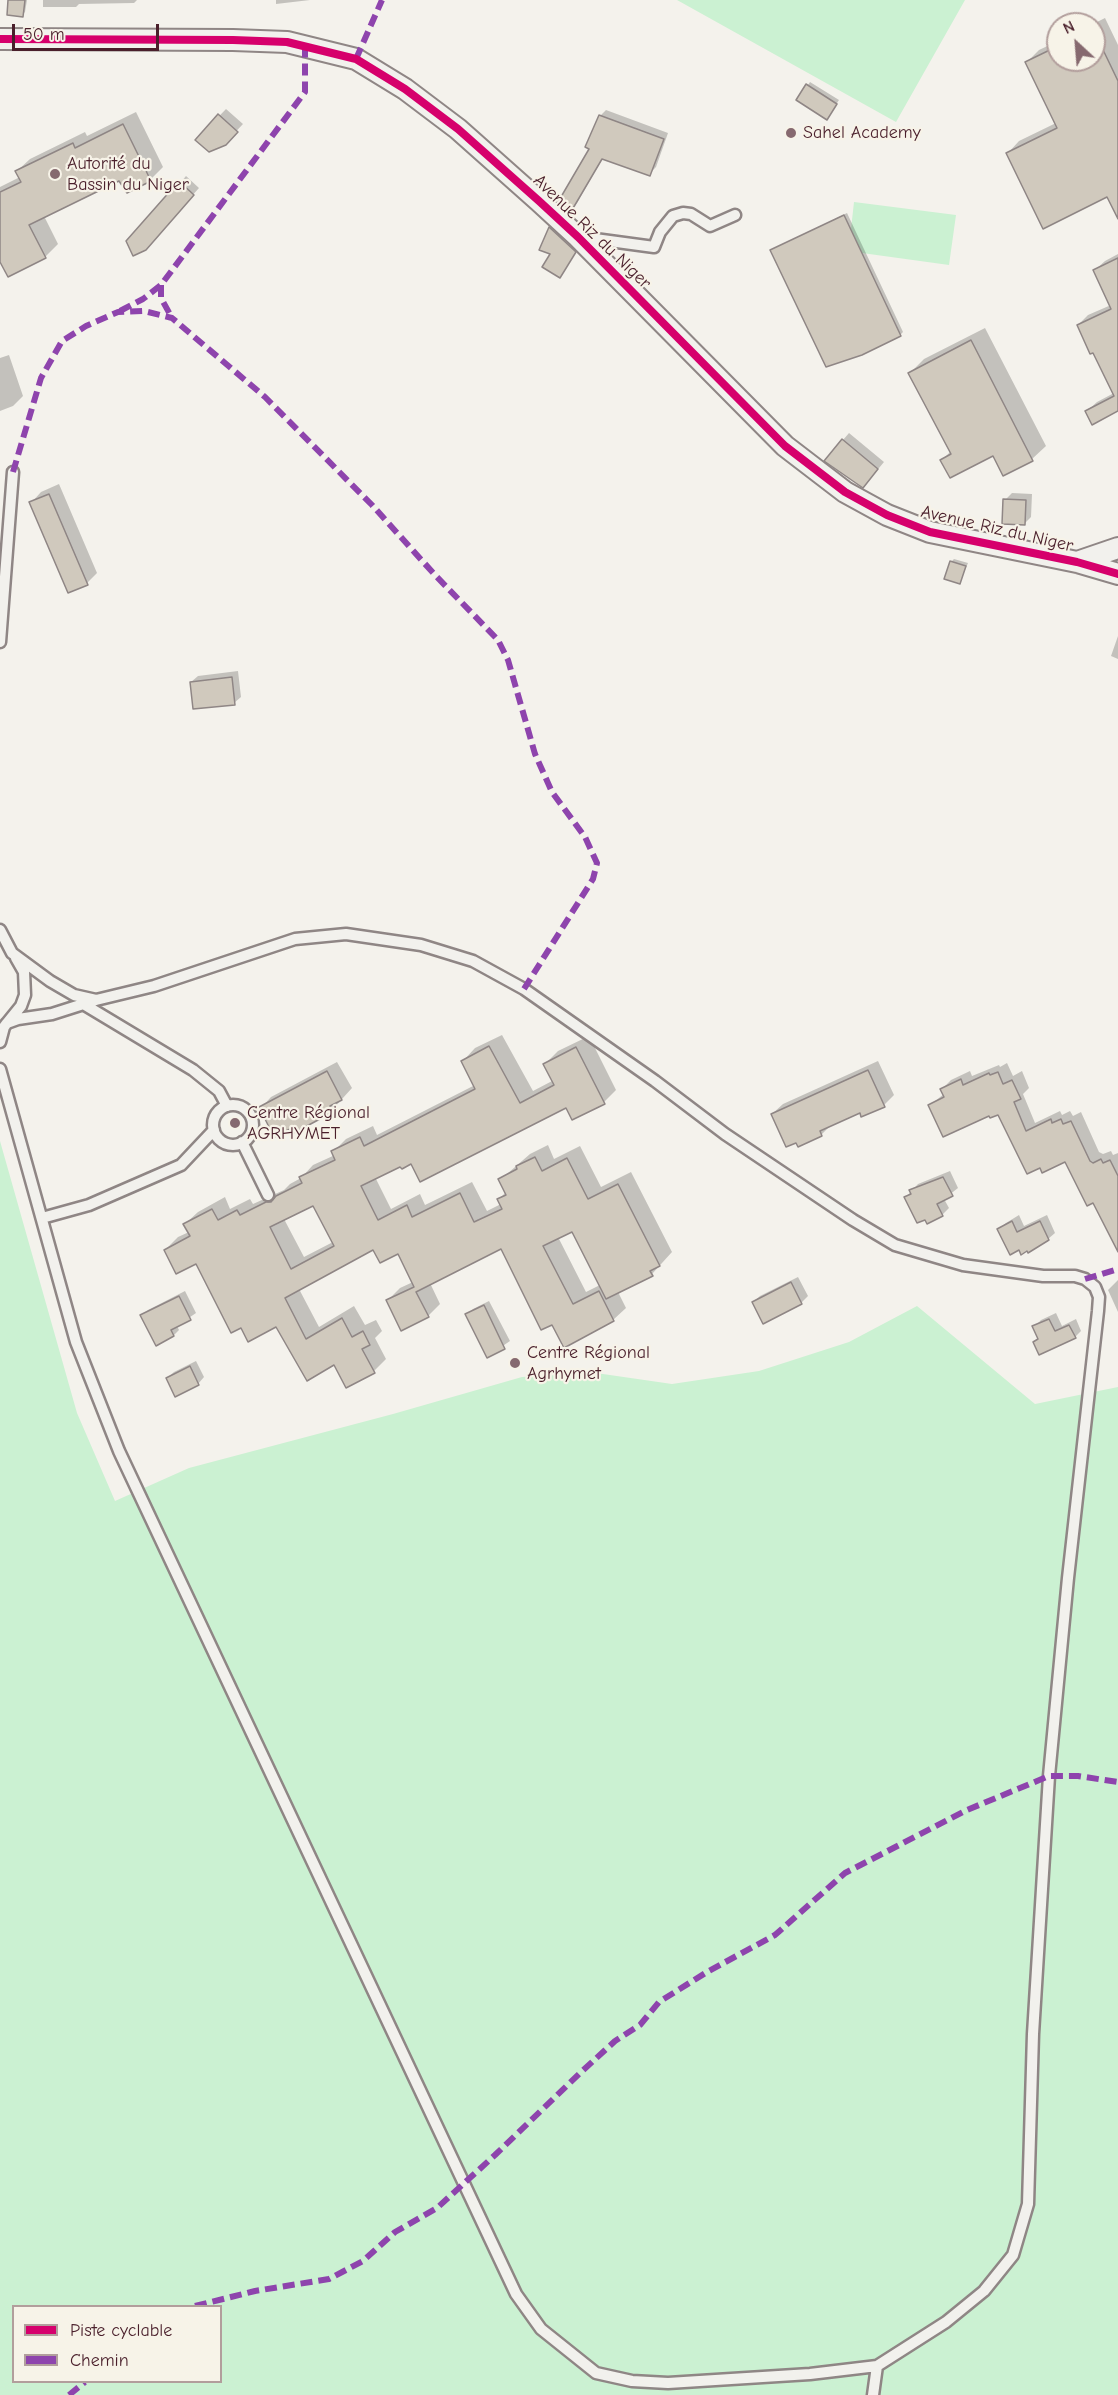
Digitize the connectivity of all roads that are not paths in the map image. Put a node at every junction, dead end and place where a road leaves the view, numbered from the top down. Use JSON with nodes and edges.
{"nodes":[{"id":1,"x":0,"y":39,"type":"edge"},
{"id":2,"x":735,"y":215,"type":"dead end"},
{"id":3,"x":578,"y":237,"type":"junction"},
{"id":4,"x":13,"y":472,"type":"dead end"},
{"id":5,"x":1118,"y":548,"type":"edge"},
{"id":6,"x":1077,"y":562,"type":"junction"},
{"id":7,"x":1118,"y":574,"type":"edge"},
{"id":8,"x":0,"y":642,"type":"edge"},
{"id":9,"x":0,"y":930,"type":"edge"},
{"id":10,"x":0,"y":944,"type":"edge"},
{"id":11,"x":12,"y":953,"type":"junction"},
{"id":12,"x":96,"y":1000,"type":"junction"},
{"id":13,"x":85,"y":1005,"type":"junction"},
{"id":14,"x":3,"y":1025,"type":"edge"},
{"id":15,"x":0,"y":1042,"type":"edge"},
{"id":16,"x":0,"y":1069,"type":"edge"},
{"id":17,"x":1,"y":1080,"type":"edge"},
{"id":18,"x":227,"y":1106,"type":"junction"},
{"id":19,"x":214,"y":1130,"type":"junction"},
{"id":20,"x":242,"y":1142,"type":"junction"},
{"id":21,"x":268,"y":1195,"type":"dead end"},
{"id":22,"x":42,"y":1218,"type":"junction"},
{"id":23,"x":877,"y":2366,"type":"junction"},
{"id":24,"x":873,"y":2395,"type":"edge"}],
"edges":[{"from":1,"to":3,"type":"street","name":"Avenue Riz du Niger"},
{"from":2,"to":3,"type":"lane"},
{"from":3,"to":6,"type":"street","name":"Avenue Riz du Niger"},
{"from":4,"to":8,"type":"lane"},
{"from":5,"to":6,"type":"street"},
{"from":6,"to":7,"type":"street","name":"Avenue Riz du Niger"},
{"from":9,"to":11,"type":"lane"},
{"from":10,"to":11,"type":"lane"},
{"from":11,"to":12,"type":"lane"},
{"from":11,"to":14,"type":"lane"},
{"from":12,"to":13,"type":"lane"},
{"from":12,"to":23,"type":"lane"},
{"from":13,"to":14,"type":"lane"},
{"from":13,"to":18,"type":"lane"},
{"from":14,"to":15,"type":"lane"},
{"from":16,"to":17,"type":"lane"},
{"from":17,"to":22,"type":"lane"},
{"from":18,"to":19,"type":"lane"},
{"from":18,"to":20,"type":"lane"},
{"from":19,"to":20,"type":"lane"},
{"from":19,"to":22,"type":"lane"},
{"from":20,"to":21,"type":"lane"},
{"from":22,"to":23,"type":"lane"},
{"from":23,"to":24,"type":"lane"}]}
